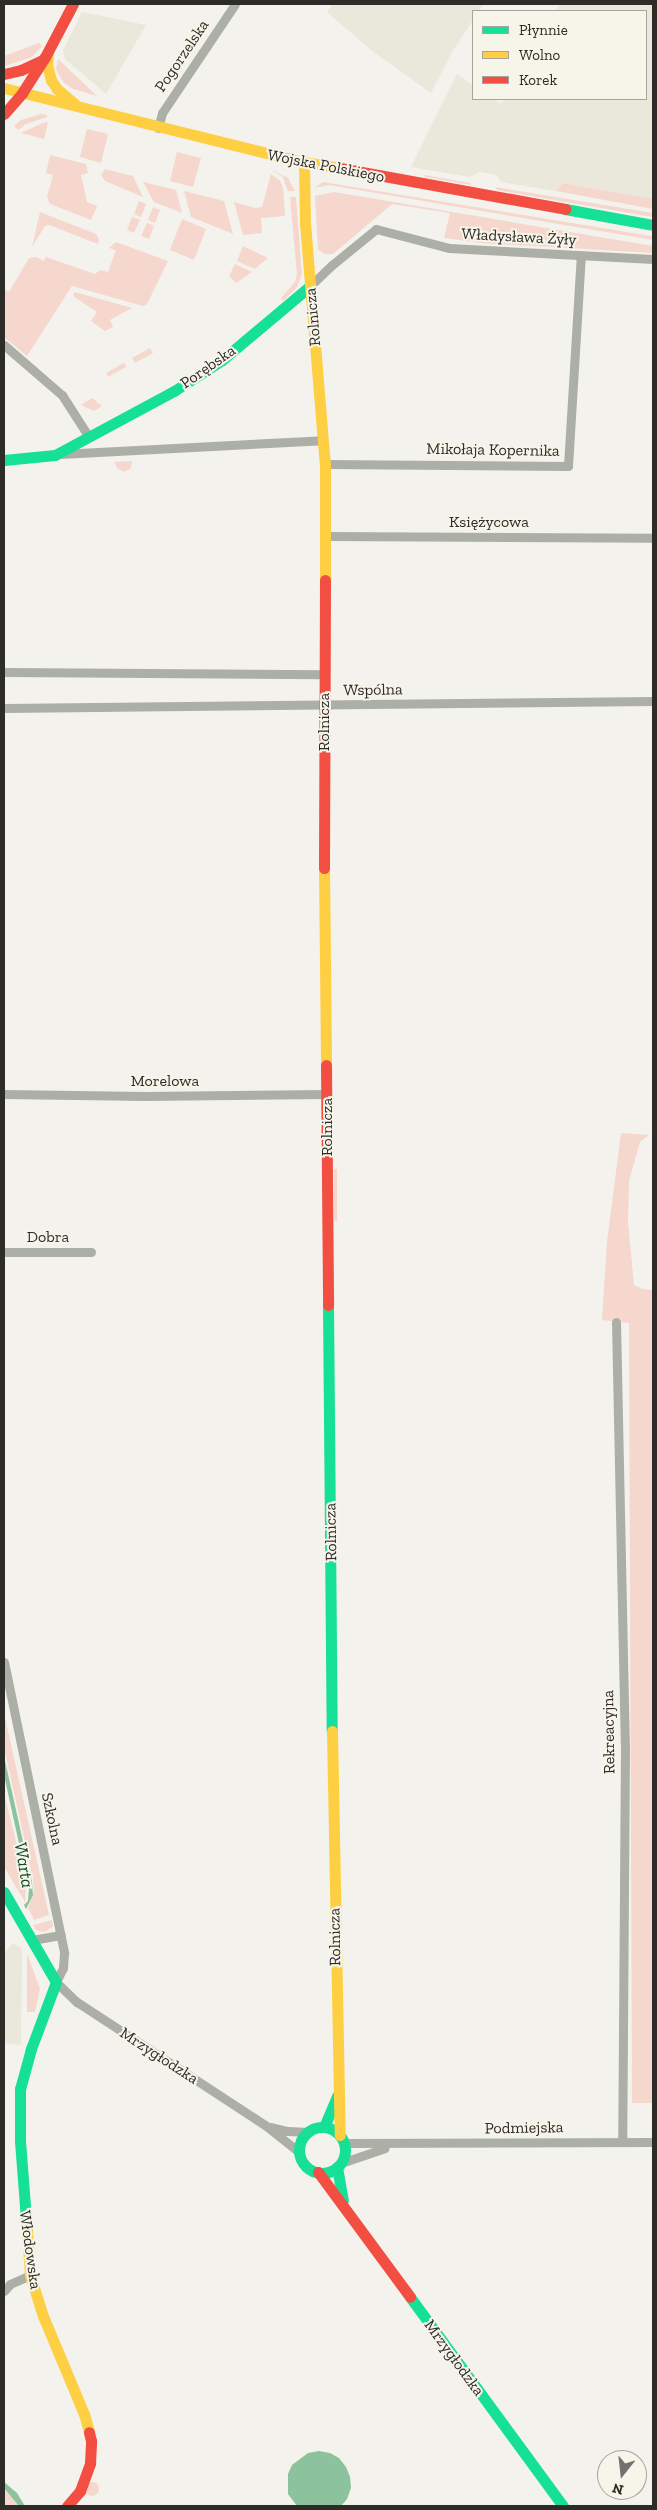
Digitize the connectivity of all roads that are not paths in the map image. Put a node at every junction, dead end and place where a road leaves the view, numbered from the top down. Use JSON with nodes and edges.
{"nodes":[{"id":1,"x":73,"y":4,"type":"edge"},
{"id":2,"x":235,"y":4,"type":"edge"},
{"id":3,"x":47,"y":54,"type":"junction"},
{"id":4,"x":4,"y":74,"type":"edge"},
{"id":5,"x":4,"y":88,"type":"edge"},
{"id":6,"x":22,"y":93,"type":"junction"},
{"id":7,"x":81,"y":108,"type":"junction"},
{"id":8,"x":4,"y":114,"type":"edge"},
{"id":9,"x":158,"y":128,"type":"junction"},
{"id":10,"x":304,"y":162,"type":"junction"},
{"id":11,"x":653,"y":225,"type":"edge"},
{"id":12,"x":386,"y":232,"type":"joint"},
{"id":13,"x":581,"y":255,"type":"junction"},
{"id":14,"x":653,"y":259,"type":"edge"},
{"id":15,"x":310,"y":286,"type":"junction"},
{"id":16,"x":4,"y":345,"type":"edge"},
{"id":17,"x":89,"y":437,"type":"junction"},
{"id":18,"x":323,"y":440,"type":"junction"},
{"id":19,"x":55,"y":455,"type":"junction"},
{"id":20,"x":4,"y":460,"type":"edge"},
{"id":21,"x":325,"y":464,"type":"junction"},
{"id":22,"x":325,"y":536,"type":"junction"},
{"id":23,"x":653,"y":538,"type":"edge"},
{"id":24,"x":4,"y":672,"type":"edge"},
{"id":25,"x":324,"y":674,"type":"junction"},
{"id":26,"x":653,"y":701,"type":"edge"},
{"id":27,"x":324,"y":705,"type":"junction"},
{"id":28,"x":4,"y":708,"type":"edge"},
{"id":29,"x":4,"y":1094,"type":"edge"},
{"id":30,"x":327,"y":1094,"type":"junction"},
{"id":31,"x":4,"y":1252,"type":"edge"},
{"id":32,"x":92,"y":1252,"type":"dead end"},
{"id":33,"x":616,"y":1322,"type":"dead end"},
{"id":34,"x":4,"y":1662,"type":"edge"},
{"id":35,"x":4,"y":1892,"type":"edge"},
{"id":36,"x":60,"y":1935,"type":"junction"},
{"id":37,"x":32,"y":1940,"type":"junction"},
{"id":38,"x":56,"y":1982,"type":"junction"},
{"id":39,"x":338,"y":2092,"type":"junction"},
{"id":40,"x":265,"y":2125,"type":"junction"},
{"id":41,"x":324,"y":2128,"type":"junction"},
{"id":42,"x":308,"y":2132,"type":"junction"},
{"id":43,"x":342,"y":2139,"type":"junction"},
{"id":44,"x":622,"y":2142,"type":"junction"},
{"id":45,"x":653,"y":2142,"type":"edge"},
{"id":46,"x":396,"y":2145,"type":"junction"},
{"id":47,"x":299,"y":2152,"type":"junction"},
{"id":48,"x":339,"y":2165,"type":"junction"},
{"id":49,"x":318,"y":2172,"type":"junction"},
{"id":50,"x":346,"y":2210,"type":"junction"},
{"id":51,"x":30,"y":2275,"type":"junction"},
{"id":52,"x":4,"y":2291,"type":"edge"},
{"id":53,"x":67,"y":2506,"type":"edge"},
{"id":54,"x":563,"y":2506,"type":"edge"}],
"edges":[{"from":1,"to":3,"type":"street"},
{"from":2,"to":9,"type":"street","name":"Pogorzelska"},
{"from":3,"to":4,"type":"street"},
{"from":3,"to":6,"type":"street"},
{"from":3,"to":7,"type":"street"},
{"from":5,"to":6,"type":"street","name":"Wojska Polskiego"},
{"from":6,"to":7,"type":"street","name":"Wojska Polskiego"},
{"from":6,"to":8,"type":"street"},
{"from":7,"to":9,"type":"street","name":"Wojska Polskiego"},
{"from":9,"to":10,"type":"street","name":"Wojska Polskiego"},
{"from":10,"to":11,"type":"street","name":"Wojska Polskiego"},
{"from":10,"to":15,"type":"street","name":"Rolnicza"},
{"from":12,"to":13,"type":"street","name":"Władysława Żyły"},
{"from":12,"to":15,"type":"street","name":"Porębska"},
{"from":13,"to":14,"type":"street","name":"Władysława Żyły"},
{"from":13,"to":21,"type":"street","name":"Mikołaja Kopernika"},
{"from":15,"to":17,"type":"street","name":"Porębska"},
{"from":15,"to":18,"type":"street","name":"Rolnicza"},
{"from":16,"to":17,"type":"street"},
{"from":17,"to":19,"type":"street","name":"Porębska"},
{"from":18,"to":19,"type":"street"},
{"from":18,"to":21,"type":"street","name":"Rolnicza"},
{"from":19,"to":20,"type":"street","name":"Porębska"},
{"from":21,"to":22,"type":"street","name":"Rolnicza"},
{"from":22,"to":23,"type":"street","name":"Księżycowa"},
{"from":22,"to":25,"type":"street","name":"Rolnicza"},
{"from":24,"to":25,"type":"street"},
{"from":25,"to":27,"type":"street","name":"Rolnicza"},
{"from":26,"to":27,"type":"street","name":"Wspólna"},
{"from":27,"to":28,"type":"street","name":"Wspólna"},
{"from":27,"to":30,"type":"street","name":"Rolnicza"},
{"from":29,"to":30,"type":"street","name":"Morelowa"},
{"from":30,"to":39,"type":"street","name":"Rolnicza"},
{"from":31,"to":32,"type":"street","name":"Dobra"},
{"from":33,"to":44,"type":"street","name":"Rekreacyjna"},
{"from":34,"to":36,"type":"street","name":"Szkolna"},
{"from":35,"to":37,"type":"street"},
{"from":36,"to":37,"type":"street"},
{"from":36,"to":38,"type":"street","name":"Szkolna"},
{"from":37,"to":38,"type":"street"},
{"from":38,"to":40,"type":"street","name":"Mrzygłodzka"},
{"from":38,"to":51,"type":"street","name":"Włodowska"},
{"from":39,"to":41,"type":"street","name":"Rolnicza"},
{"from":39,"to":43,"type":"street","name":"Rolnicza"},
{"from":40,"to":42,"type":"street","name":"Mrzygłodzka"},
{"from":40,"to":47,"type":"street","name":"Mrzygłodzka"},
{"from":41,"to":42,"type":"street"},
{"from":41,"to":43,"type":"street"},
{"from":42,"to":47,"type":"street"},
{"from":43,"to":46,"type":"street","name":"Podmiejska"},
{"from":43,"to":48,"type":"street"},
{"from":44,"to":45,"type":"street","name":"Podmiejska"},
{"from":44,"to":46,"type":"street","name":"Podmiejska"},
{"from":46,"to":48,"type":"street","name":"Podmiejska"},
{"from":47,"to":49,"type":"street"},
{"from":48,"to":49,"type":"street"},
{"from":48,"to":50,"type":"street","name":"Mrzygłodzka"},
{"from":49,"to":50,"type":"street","name":"Mrzygłodzka"},
{"from":50,"to":54,"type":"street","name":"Mrzygłodzka"},
{"from":51,"to":52,"type":"street"},
{"from":51,"to":53,"type":"street","name":"Włodowska"}]}
